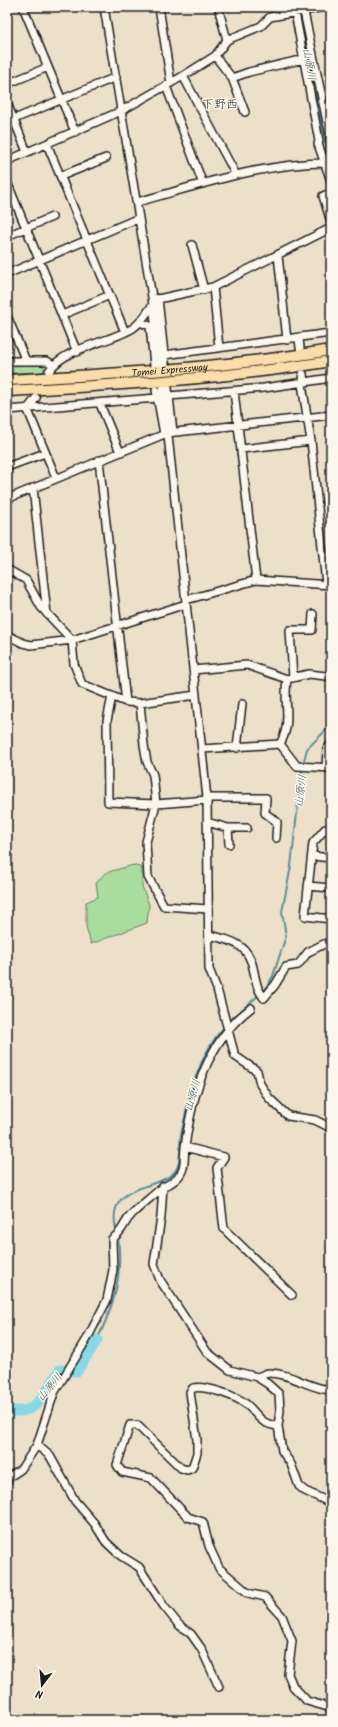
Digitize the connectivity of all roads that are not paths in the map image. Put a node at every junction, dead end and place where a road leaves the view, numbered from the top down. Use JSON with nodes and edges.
{"nodes":[{"id":1,"x":23,"y":7,"type":"edge"},
{"id":2,"x":104,"y":7,"type":"edge"},
{"id":3,"x":159,"y":7,"type":"edge"},
{"id":4,"x":218,"y":7,"type":"edge"},
{"id":5,"x":324,"y":7,"type":"edge"},
{"id":6,"x":304,"y":9,"type":"edge"},
{"id":7,"x":294,"y":10,"type":"edge"},
{"id":8,"x":227,"y":40,"type":"junction"},
{"id":9,"x":215,"y":56,"type":"junction"},
{"id":10,"x":304,"y":58,"type":"junction"},
{"id":11,"x":48,"y":67,"type":"junction"},
{"id":12,"x":183,"y":76,"type":"junction"},
{"id":13,"x":116,"y":77,"type":"junction"},
{"id":14,"x":232,"y":78,"type":"junction"},
{"id":15,"x":7,"y":84,"type":"edge"},
{"id":16,"x":169,"y":85,"type":"junction"},
{"id":17,"x":62,"y":100,"type":"junction"},
{"id":18,"x":7,"y":103,"type":"edge"},
{"id":19,"x":121,"y":111,"type":"junction"},
{"id":20,"x":245,"y":112,"type":"dead end"},
{"id":21,"x":10,"y":120,"type":"edge"},
{"id":22,"x":75,"y":132,"type":"junction"},
{"id":23,"x":331,"y":141,"type":"edge"},
{"id":24,"x":47,"y":144,"type":"junction"},
{"id":25,"x":27,"y":152,"type":"junction"},
{"id":26,"x":106,"y":158,"type":"dead end"},
{"id":27,"x":7,"y":161,"type":"edge"},
{"id":28,"x":327,"y":163,"type":"edge"},
{"id":29,"x":236,"y":175,"type":"junction"},
{"id":30,"x":61,"y":176,"type":"junction"},
{"id":31,"x":331,"y":181,"type":"edge"},
{"id":32,"x":7,"y":182,"type":"edge"},
{"id":33,"x":203,"y":184,"type":"junction"},
{"id":34,"x":331,"y":194,"type":"edge"},
{"id":35,"x":137,"y":202,"type":"junction"},
{"id":36,"x":52,"y":217,"type":"dead end"},
{"id":37,"x":139,"y":218,"type":"junction"},
{"id":38,"x":331,"y":222,"type":"edge"},
{"id":39,"x":26,"y":228,"type":"junction"},
{"id":40,"x":331,"y":228,"type":"edge"},
{"id":41,"x":7,"y":236,"type":"edge"},
{"id":42,"x":88,"y":240,"type":"junction"},
{"id":43,"x":192,"y":245,"type":"dead end"},
{"id":44,"x":278,"y":255,"type":"junction"},
{"id":45,"x":40,"y":261,"type":"junction"},
{"id":46,"x":7,"y":274,"type":"edge"},
{"id":47,"x":213,"y":287,"type":"junction"},
{"id":48,"x":204,"y":290,"type":"junction"},
{"id":49,"x":110,"y":295,"type":"junction"},
{"id":50,"x":154,"y":300,"type":"junction"},
{"id":51,"x":62,"y":315,"type":"junction"},
{"id":52,"x":7,"y":316,"type":"edge"},
{"id":53,"x":140,"y":322,"type":"junction"},
{"id":54,"x":125,"y":332,"type":"junction"},
{"id":55,"x":331,"y":333,"type":"edge"},
{"id":56,"x":299,"y":338,"type":"junction"},
{"id":57,"x":287,"y":340,"type":"junction"},
{"id":58,"x":220,"y":348,"type":"junction"},
{"id":59,"x":300,"y":348,"type":"dead end"},
{"id":60,"x":331,"y":350,"type":"edge"},
{"id":61,"x":77,"y":352,"type":"junction"},
{"id":62,"x":164,"y":355,"type":"junction"},
{"id":63,"x":7,"y":361,"type":"edge"},
{"id":64,"x":26,"y":361,"type":"junction"},
{"id":65,"x":331,"y":361,"type":"edge"},
{"id":66,"x":160,"y":364,"type":"junction"},
{"id":67,"x":303,"y":374,"type":"dead end"},
{"id":68,"x":331,"y":378,"type":"edge"},
{"id":69,"x":7,"y":380,"type":"edge"},
{"id":70,"x":303,"y":384,"type":"junction"},
{"id":71,"x":162,"y":389,"type":"junction"},
{"id":72,"x":7,"y":391,"type":"edge"},
{"id":73,"x":234,"y":391,"type":"junction"},
{"id":74,"x":169,"y":396,"type":"junction"},
{"id":75,"x":36,"y":398,"type":"dead end"},
{"id":76,"x":157,"y":398,"type":"junction"},
{"id":77,"x":100,"y":404,"type":"junction"},
{"id":78,"x":28,"y":408,"type":"junction"},
{"id":79,"x":7,"y":410,"type":"edge"},
{"id":80,"x":331,"y":415,"type":"edge"},
{"id":81,"x":307,"y":418,"type":"junction"},
{"id":82,"x":238,"y":425,"type":"junction"},
{"id":83,"x":168,"y":433,"type":"junction"},
{"id":84,"x":311,"y":441,"type":"junction"},
{"id":85,"x":241,"y":450,"type":"junction"},
{"id":86,"x":120,"y":452,"type":"junction"},
{"id":87,"x":45,"y":453,"type":"junction"},
{"id":88,"x":99,"y":460,"type":"junction"},
{"id":89,"x":7,"y":467,"type":"edge"},
{"id":90,"x":56,"y":478,"type":"junction"},
{"id":91,"x":33,"y":488,"type":"junction"},
{"id":92,"x":7,"y":499,"type":"edge"},
{"id":93,"x":7,"y":569,"type":"edge"},
{"id":94,"x":256,"y":580,"type":"junction"},
{"id":95,"x":328,"y":584,"type":"edge"},
{"id":96,"x":186,"y":602,"type":"junction"},
{"id":97,"x":47,"y":614,"type":"junction"},
{"id":98,"x":313,"y":614,"type":"dead end"},
{"id":99,"x":118,"y":626,"type":"junction"},
{"id":100,"x":7,"y":635,"type":"edge"},
{"id":101,"x":72,"y":640,"type":"junction"},
{"id":102,"x":193,"y":670,"type":"junction"},
{"id":103,"x":331,"y":674,"type":"edge"},
{"id":104,"x":290,"y":678,"type":"junction"},
{"id":105,"x":196,"y":695,"type":"junction"},
{"id":106,"x":112,"y":696,"type":"junction"},
{"id":107,"x":126,"y":702,"type":"junction"},
{"id":108,"x":140,"y":703,"type":"junction"},
{"id":109,"x":242,"y":704,"type":"dead end"},
{"id":110,"x":280,"y":744,"type":"junction"},
{"id":111,"x":331,"y":744,"type":"edge"},
{"id":112,"x":237,"y":748,"type":"junction"},
{"id":113,"x":202,"y":749,"type":"junction"},
{"id":114,"x":329,"y":768,"type":"edge"},
{"id":115,"x":207,"y":799,"type":"junction"},
{"id":116,"x":156,"y":804,"type":"junction"},
{"id":117,"x":208,"y":822,"type":"junction"},
{"id":118,"x":228,"y":828,"type":"junction"},
{"id":119,"x":247,"y":828,"type":"dead end"},
{"id":120,"x":331,"y":829,"type":"edge"},
{"id":121,"x":276,"y":838,"type":"dead end"},
{"id":122,"x":229,"y":844,"type":"dead end"},
{"id":123,"x":312,"y":856,"type":"junction"},
{"id":124,"x":331,"y":858,"type":"edge"},
{"id":125,"x":308,"y":886,"type":"junction"},
{"id":126,"x":331,"y":888,"type":"edge"},
{"id":127,"x":208,"y":909,"type":"junction"},
{"id":128,"x":331,"y":919,"type":"edge"},
{"id":129,"x":209,"y":935,"type":"junction"},
{"id":130,"x":324,"y":944,"type":"dead end"},
{"id":131,"x":250,"y":1008,"type":"dead end"},
{"id":132,"x":228,"y":1031,"type":"junction"},
{"id":133,"x":331,"y":1128,"type":"edge"},
{"id":134,"x":185,"y":1147,"type":"junction"},
{"id":135,"x":163,"y":1186,"type":"junction"},
{"id":136,"x":292,"y":1295,"type":"dead end"},
{"id":137,"x":257,"y":1377,"type":"junction"},
{"id":138,"x":331,"y":1390,"type":"edge"},
{"id":139,"x":278,"y":1426,"type":"junction"},
{"id":140,"x":37,"y":1445,"type":"junction"},
{"id":141,"x":7,"y":1482,"type":"edge"},
{"id":142,"x":331,"y":1503,"type":"edge"},
{"id":143,"x":219,"y":1687,"type":"dead end"},
{"id":144,"x":331,"y":1708,"type":"edge"}],
"edges":[{"from":1,"to":11,"type":"street"},
{"from":2,"to":13,"type":"street"},
{"from":3,"to":16,"type":"street"},
{"from":4,"to":8,"type":"street"},
{"from":5,"to":6,"type":"street"},
{"from":6,"to":7,"type":"street"},
{"from":6,"to":23,"type":"street"},
{"from":7,"to":8,"type":"street"},
{"from":7,"to":10,"type":"street"},
{"from":8,"to":9,"type":"street"},
{"from":9,"to":12,"type":"street"},
{"from":9,"to":14,"type":"street"},
{"from":10,"to":14,"type":"street"},
{"from":10,"to":28,"type":"street"},
{"from":11,"to":15,"type":"street"},
{"from":11,"to":17,"type":"street"},
{"from":12,"to":16,"type":"street"},
{"from":12,"to":29,"type":"street"},
{"from":13,"to":17,"type":"street"},
{"from":13,"to":19,"type":"street"},
{"from":14,"to":20,"type":"street"},
{"from":16,"to":19,"type":"street"},
{"from":16,"to":33,"type":"street"},
{"from":17,"to":21,"type":"street"},
{"from":17,"to":22,"type":"street"},
{"from":18,"to":21,"type":"street"},
{"from":19,"to":22,"type":"street"},
{"from":19,"to":35,"type":"street"},
{"from":21,"to":25,"type":"street"},
{"from":22,"to":24,"type":"street"},
{"from":24,"to":25,"type":"street"},
{"from":24,"to":30,"type":"street"},
{"from":25,"to":27,"type":"street"},
{"from":26,"to":30,"type":"street"},
{"from":28,"to":29,"type":"street"},
{"from":28,"to":31,"type":"street"},
{"from":29,"to":33,"type":"street"},
{"from":30,"to":42,"type":"street"},
{"from":32,"to":39,"type":"street"},
{"from":33,"to":35,"type":"street"},
{"from":34,"to":38,"type":"street"},
{"from":35,"to":37,"type":"street"},
{"from":36,"to":39,"type":"street"},
{"from":37,"to":42,"type":"street"},
{"from":37,"to":50,"type":"street"},
{"from":39,"to":41,"type":"street"},
{"from":39,"to":45,"type":"street"},
{"from":40,"to":44,"type":"street"},
{"from":42,"to":45,"type":"street"},
{"from":42,"to":49,"type":"street"},
{"from":43,"to":48,"type":"street"},
{"from":44,"to":47,"type":"street"},
{"from":44,"to":57,"type":"street"},
{"from":45,"to":46,"type":"street"},
{"from":45,"to":51,"type":"street"},
{"from":47,"to":48,"type":"street"},
{"from":47,"to":58,"type":"street"},
{"from":48,"to":50,"type":"street"},
{"from":49,"to":51,"type":"street"},
{"from":49,"to":54,"type":"street"},
{"from":50,"to":53,"type":"street"},
{"from":50,"to":62,"type":"street"},
{"from":50,"to":66,"type":"street"},
{"from":51,"to":61,"type":"street"},
{"from":52,"to":64,"type":"street"},
{"from":53,"to":54,"type":"street"},
{"from":53,"to":66,"type":"street"},
{"from":54,"to":61,"type":"street"},
{"from":55,"to":56,"type":"street"},
{"from":56,"to":57,"type":"street"},
{"from":56,"to":59,"type":"street"},
{"from":57,"to":58,"type":"street"},
{"from":58,"to":62,"type":"street"},
{"from":60,"to":69,"type":"highway","name":"Tomei Expressway"},
{"from":61,"to":64,"type":"street"},
{"from":62,"to":66,"type":"street"},
{"from":63,"to":64,"type":"street"},
{"from":65,"to":72,"type":"highway","name":"Tomei Expressway"},
{"from":67,"to":70,"type":"street"},
{"from":68,"to":70,"type":"street"},
{"from":70,"to":73,"type":"street"},
{"from":70,"to":81,"type":"street"},
{"from":71,"to":74,"type":"street"},
{"from":71,"to":76,"type":"street"},
{"from":71,"to":83,"type":"street"},
{"from":73,"to":74,"type":"street"},
{"from":73,"to":82,"type":"street"},
{"from":74,"to":83,"type":"street"},
{"from":75,"to":78,"type":"street"},
{"from":76,"to":77,"type":"street"},
{"from":76,"to":83,"type":"street"},
{"from":77,"to":78,"type":"street"},
{"from":77,"to":86,"type":"street"},
{"from":78,"to":79,"type":"street"},
{"from":78,"to":87,"type":"street"},
{"from":80,"to":81,"type":"street"},
{"from":81,"to":82,"type":"street"},
{"from":81,"to":84,"type":"street"},
{"from":82,"to":83,"type":"street"},
{"from":82,"to":85,"type":"street"},
{"from":83,"to":86,"type":"street"},
{"from":83,"to":96,"type":"street"},
{"from":84,"to":85,"type":"street"},
{"from":84,"to":95,"type":"street"},
{"from":85,"to":94,"type":"street"},
{"from":86,"to":88,"type":"street"},
{"from":87,"to":89,"type":"street"},
{"from":87,"to":90,"type":"street"},
{"from":88,"to":90,"type":"street"},
{"from":88,"to":99,"type":"street"},
{"from":90,"to":91,"type":"street"},
{"from":91,"to":92,"type":"street"},
{"from":91,"to":97,"type":"street"},
{"from":93,"to":97,"type":"street"},
{"from":94,"to":95,"type":"street"},
{"from":94,"to":96,"type":"street"},
{"from":96,"to":99,"type":"street"},
{"from":96,"to":102,"type":"street"},
{"from":97,"to":101,"type":"street"},
{"from":98,"to":104,"type":"street"},
{"from":99,"to":101,"type":"street"},
{"from":99,"to":107,"type":"street"},
{"from":100,"to":101,"type":"street"},
{"from":101,"to":106,"type":"street"},
{"from":102,"to":104,"type":"street"},
{"from":102,"to":105,"type":"street"},
{"from":103,"to":104,"type":"street"},
{"from":104,"to":110,"type":"street"},
{"from":105,"to":108,"type":"street"},
{"from":105,"to":113,"type":"street"},
{"from":106,"to":107,"type":"street"},
{"from":106,"to":116,"type":"street"},
{"from":107,"to":108,"type":"street"},
{"from":108,"to":116,"type":"street"},
{"from":109,"to":112,"type":"street"},
{"from":110,"to":112,"type":"street"},
{"from":110,"to":114,"type":"street"},
{"from":111,"to":114,"type":"street"},
{"from":112,"to":113,"type":"street"},
{"from":113,"to":115,"type":"street"},
{"from":115,"to":116,"type":"street"},
{"from":115,"to":117,"type":"street"},
{"from":115,"to":121,"type":"street"},
{"from":116,"to":127,"type":"street"},
{"from":117,"to":118,"type":"street"},
{"from":117,"to":127,"type":"street"},
{"from":118,"to":119,"type":"street"},
{"from":118,"to":122,"type":"street"},
{"from":120,"to":123,"type":"street"},
{"from":123,"to":124,"type":"street"},
{"from":123,"to":125,"type":"street"},
{"from":125,"to":126,"type":"street"},
{"from":125,"to":128,"type":"street"},
{"from":127,"to":129,"type":"street"},
{"from":129,"to":130,"type":"street"},
{"from":129,"to":132,"type":"street"},
{"from":131,"to":132,"type":"street"},
{"from":132,"to":133,"type":"street"},
{"from":132,"to":134,"type":"street"},
{"from":134,"to":135,"type":"street"},
{"from":134,"to":136,"type":"street"},
{"from":135,"to":137,"type":"street"},
{"from":135,"to":140,"type":"street"},
{"from":137,"to":138,"type":"street"},
{"from":137,"to":139,"type":"street"},
{"from":139,"to":142,"type":"street"},
{"from":139,"to":144,"type":"street"},
{"from":140,"to":141,"type":"street"},
{"from":140,"to":143,"type":"street"}]}
